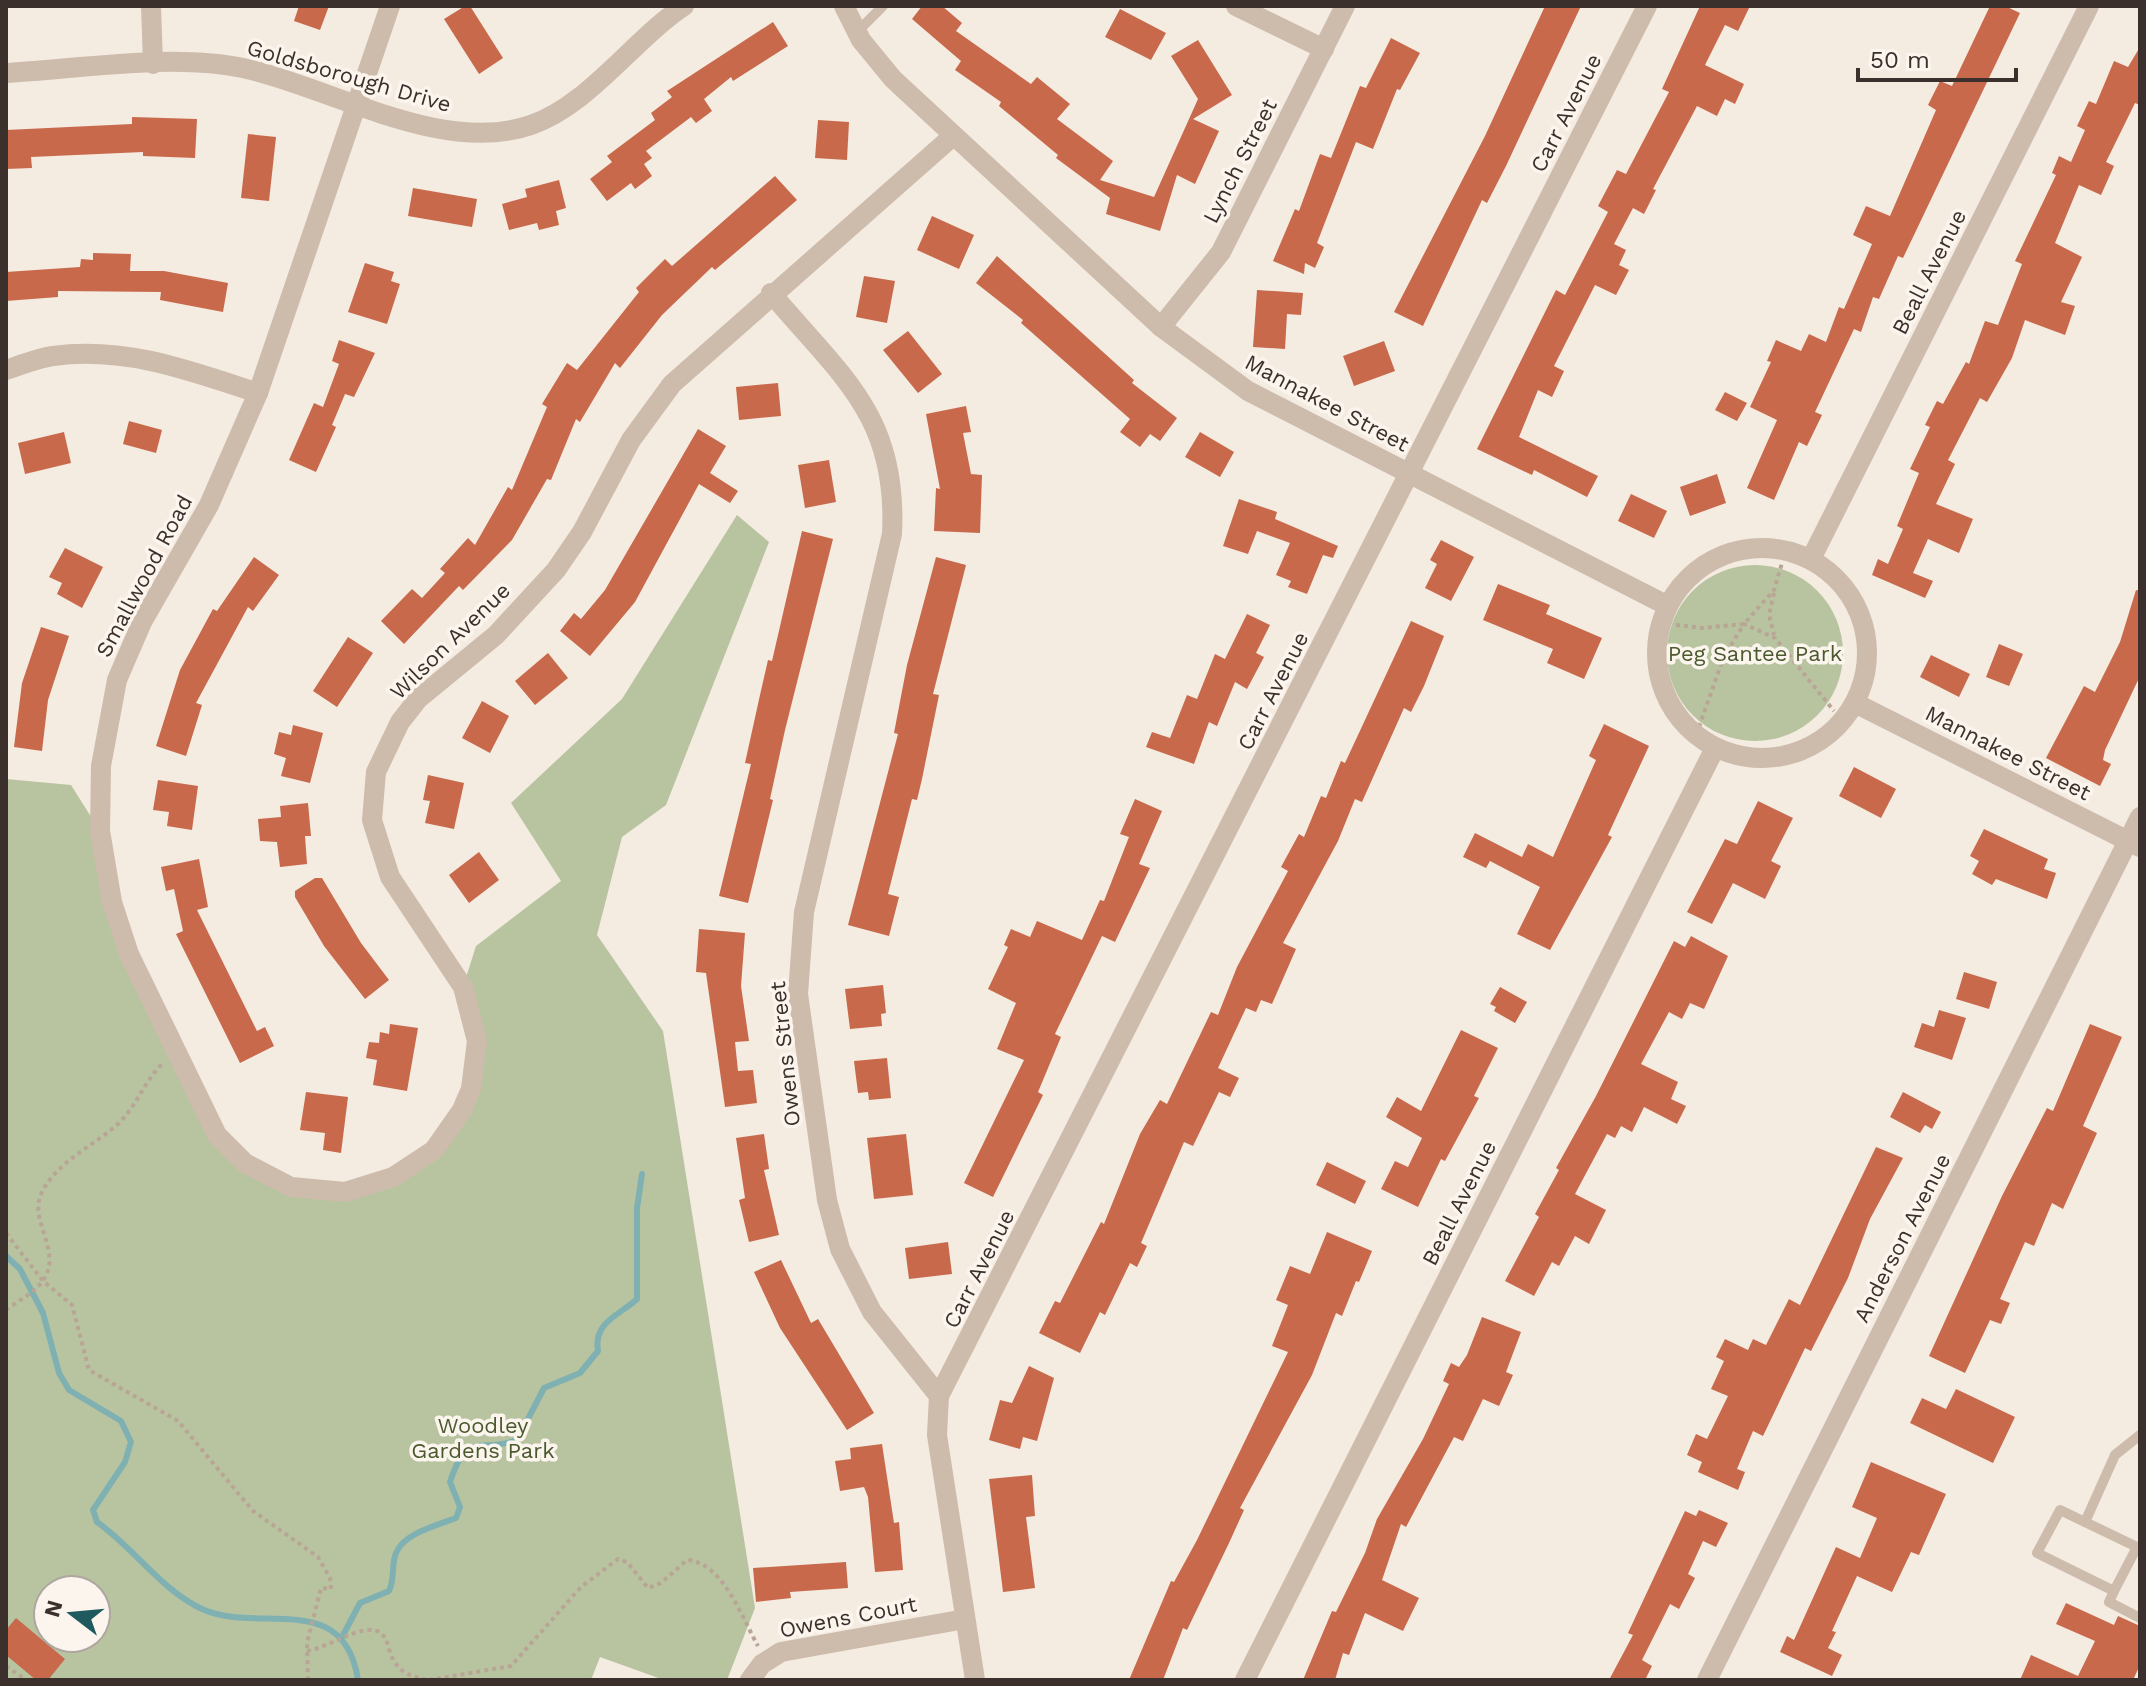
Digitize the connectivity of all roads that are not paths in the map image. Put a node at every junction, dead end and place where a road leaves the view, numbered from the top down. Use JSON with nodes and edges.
{"nodes":[{"id":1,"x":151,"y":6,"type":"edge"},
{"id":2,"x":390,"y":6,"type":"edge"},
{"id":3,"x":684,"y":6,"type":"edge"},
{"id":4,"x":844,"y":6,"type":"edge"},
{"id":5,"x":883,"y":6,"type":"edge"},
{"id":6,"x":1236,"y":6,"type":"edge"},
{"id":7,"x":1345,"y":6,"type":"edge"},
{"id":8,"x":1647,"y":6,"type":"edge"},
{"id":9,"x":2089,"y":6,"type":"edge"},
{"id":10,"x":857,"y":32,"type":"junction"},
{"id":11,"x":1324,"y":49,"type":"junction"},
{"id":12,"x":153,"y":64,"type":"junction"},
{"id":13,"x":6,"y":73,"type":"edge"},
{"id":14,"x":357,"y":104,"type":"junction"},
{"id":15,"x":953,"y":136,"type":"junction"},
{"id":16,"x":771,"y":293,"type":"junction"},
{"id":17,"x":1161,"y":327,"type":"junction"},
{"id":18,"x":6,"y":370,"type":"edge"},
{"id":19,"x":258,"y":393,"type":"junction"},
{"id":20,"x":1410,"y":475,"type":"junction"},
{"id":21,"x":1811,"y":559,"type":"junction"},
{"id":22,"x":1669,"y":615,"type":"junction"},
{"id":23,"x":1855,"y":703,"type":"junction"},
{"id":24,"x":1715,"y":748,"type":"junction"},
{"id":25,"x":2140,"y":817,"type":"edge"},
{"id":26,"x":2134,"y":844,"type":"edge"},
{"id":27,"x":245,"y":1163,"type":"joint"},
{"id":28,"x":939,"y":1396,"type":"junction"},
{"id":29,"x":2140,"y":1435,"type":"edge"},
{"id":30,"x":2085,"y":1522,"type":"junction"},
{"id":31,"x":2114,"y":1591,"type":"junction"},
{"id":32,"x":2140,"y":1618,"type":"edge"},
{"id":33,"x":965,"y":1619,"type":"junction"},
{"id":34,"x":750,"y":1680,"type":"edge"},
{"id":35,"x":975,"y":1680,"type":"edge"},
{"id":36,"x":1245,"y":1680,"type":"edge"},
{"id":37,"x":1707,"y":1680,"type":"edge"}],
"edges":[{"from":1,"to":12,"type":"street"},
{"from":2,"to":14,"type":"street","name":"Smallwood Road"},
{"from":3,"to":14,"type":"street","name":"Goldsborough Drive"},
{"from":4,"to":10,"type":"street","name":"Mannakee Street"},
{"from":5,"to":10,"type":"lane"},
{"from":6,"to":11,"type":"street"},
{"from":7,"to":11,"type":"street","name":"Lynch Street"},
{"from":8,"to":20,"type":"street","name":"Carr Avenue"},
{"from":9,"to":21,"type":"street","name":"Beall Avenue"},
{"from":10,"to":15,"type":"street","name":"Mannakee Street"},
{"from":11,"to":17,"type":"street","name":"Lynch Street"},
{"from":12,"to":13,"type":"street","name":"Goldsborough Drive"},
{"from":12,"to":14,"type":"street","name":"Goldsborough Drive"},
{"from":14,"to":19,"type":"street","name":"Smallwood Road"},
{"from":15,"to":16,"type":"street","name":"Wilson Avenue"},
{"from":15,"to":17,"type":"street","name":"Mannakee Street"},
{"from":16,"to":27,"type":"street","name":"Wilson Avenue"},
{"from":16,"to":28,"type":"street","name":"Owens Street"},
{"from":17,"to":20,"type":"street","name":"Mannakee Street"},
{"from":18,"to":19,"type":"street"},
{"from":19,"to":27,"type":"street","name":"Smallwood Road"},
{"from":20,"to":22,"type":"street","name":"Mannakee Street"},
{"from":20,"to":28,"type":"street","name":"Carr Avenue"},
{"from":21,"to":22,"type":"street"},
{"from":21,"to":23,"type":"street"},
{"from":22,"to":24,"type":"street"},
{"from":23,"to":24,"type":"street"},
{"from":23,"to":26,"type":"street","name":"Mannakee Street"},
{"from":24,"to":36,"type":"street","name":"Beall Avenue"},
{"from":25,"to":26,"type":"street","name":"Anderson Avenue"},
{"from":26,"to":37,"type":"street","name":"Anderson Avenue"},
{"from":28,"to":33,"type":"street"},
{"from":29,"to":30,"type":"lane"},
{"from":30,"to":31,"type":"lane"},
{"from":30,"to":31,"type":"lane"},
{"from":31,"to":32,"type":"lane"},
{"from":33,"to":34,"type":"street","name":"Owens Court"},
{"from":33,"to":35,"type":"street"}]}
